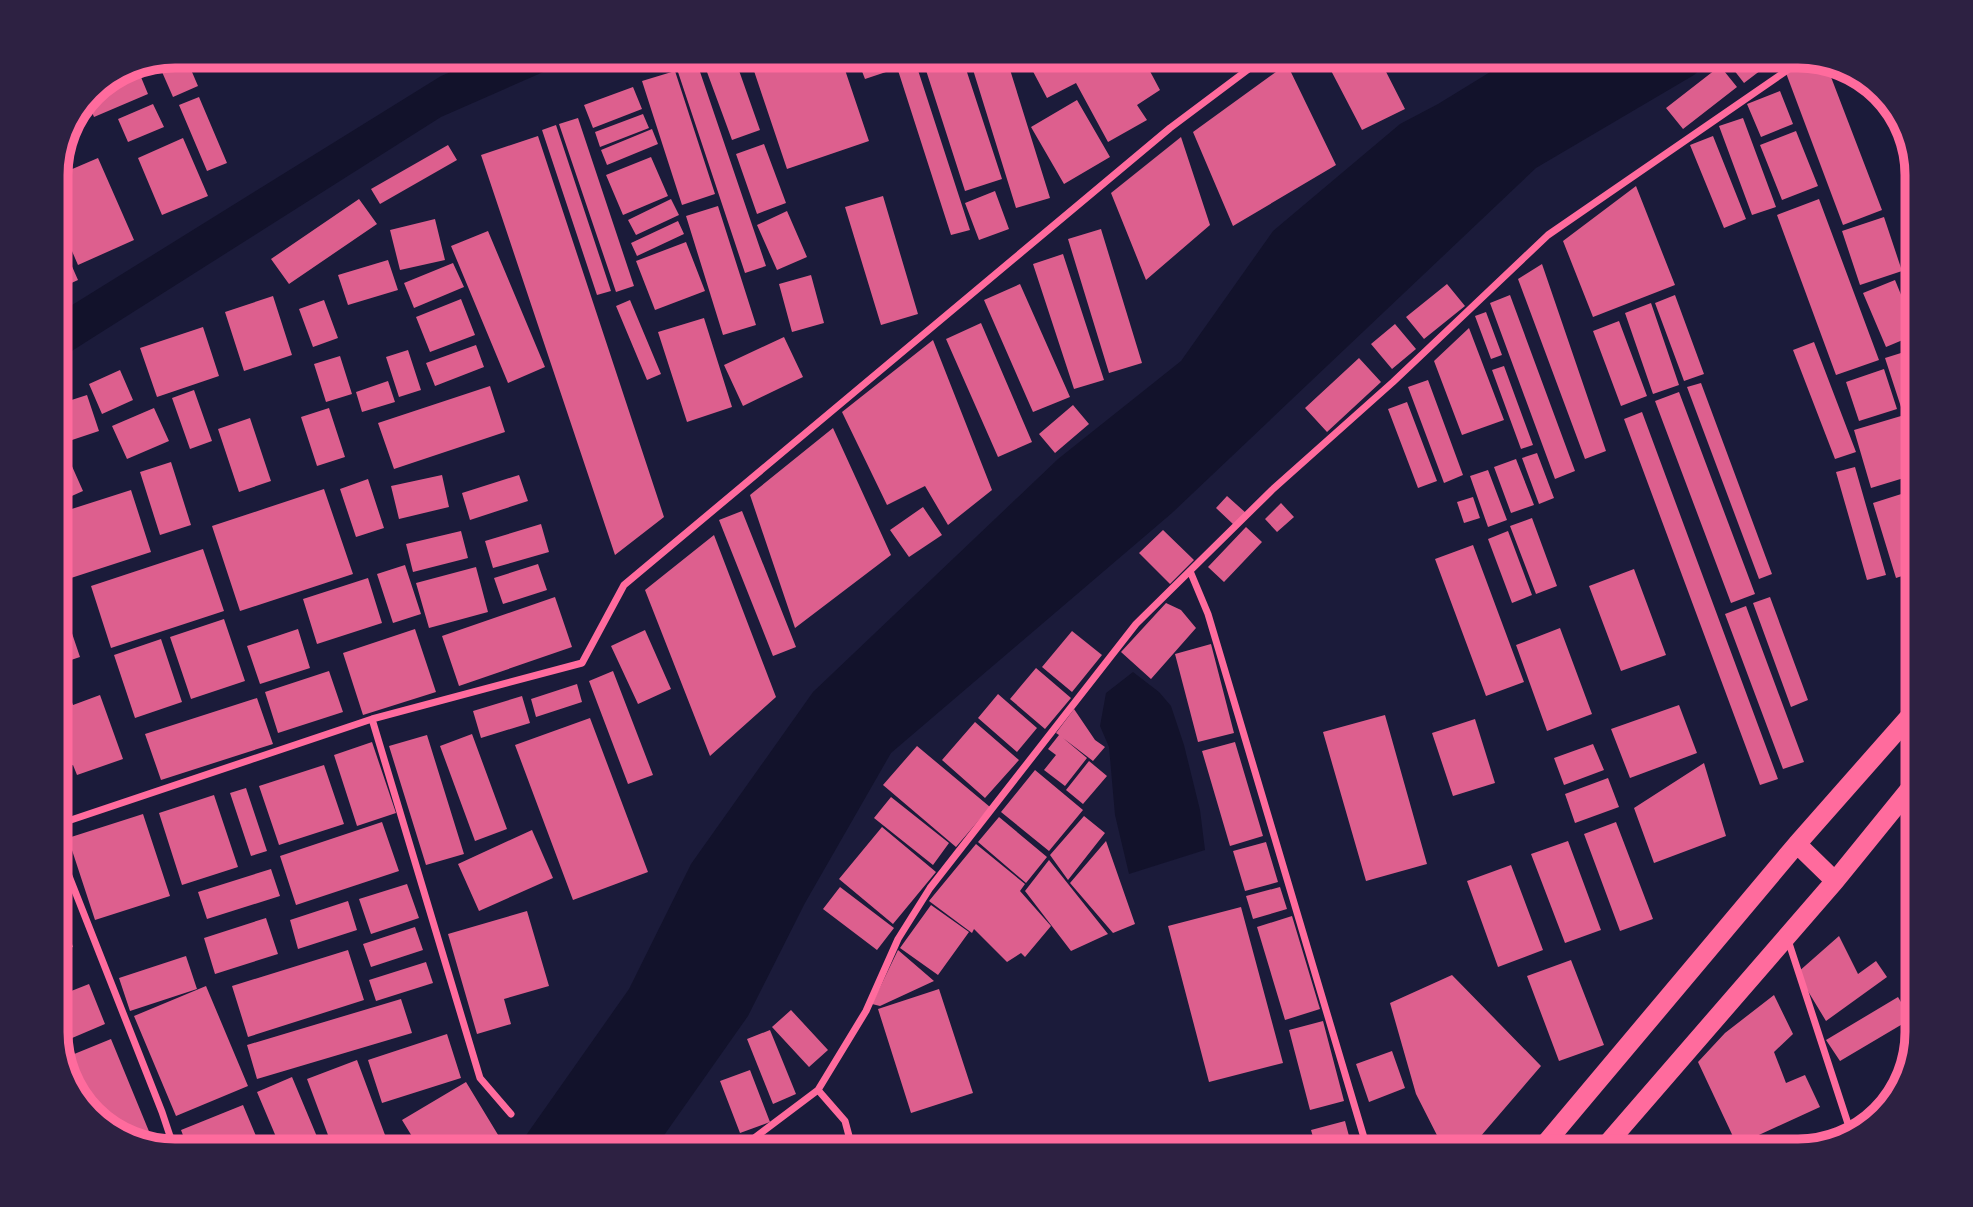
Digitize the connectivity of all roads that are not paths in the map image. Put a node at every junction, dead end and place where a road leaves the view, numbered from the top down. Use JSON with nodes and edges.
{"nodes":[{"id":1,"x":1250,"y":68,"type":"edge"},
{"id":2,"x":1790,"y":68,"type":"edge"},
{"id":3,"x":1190,"y":571,"type":"junction"},
{"id":4,"x":372,"y":719,"type":"junction"},
{"id":5,"x":1905,"y":723,"type":"edge"},
{"id":6,"x":1905,"y":795,"type":"edge"},
{"id":7,"x":68,"y":821,"type":"edge"},
{"id":8,"x":1797,"y":844,"type":"junction"},
{"id":9,"x":68,"y":874,"type":"edge"},
{"id":10,"x":1835,"y":881,"type":"junction"},
{"id":11,"x":1786,"y":936,"type":"junction"},
{"id":12,"x":818,"y":1090,"type":"junction"},
{"id":13,"x":512,"y":1114,"type":"dead end"},
{"id":14,"x":1849,"y":1125,"type":"edge"},
{"id":15,"x":171,"y":1139,"type":"edge"},
{"id":16,"x":753,"y":1139,"type":"edge"},
{"id":17,"x":850,"y":1139,"type":"edge"},
{"id":18,"x":1364,"y":1139,"type":"edge"},
{"id":19,"x":1549,"y":1139,"type":"edge"},
{"id":20,"x":1611,"y":1139,"type":"edge"}],
"edges":[{"from":1,"to":4,"type":"street"},
{"from":2,"to":3,"type":"street"},
{"from":3,"to":12,"type":"street"},
{"from":3,"to":18,"type":"street"},
{"from":4,"to":7,"type":"street"},
{"from":4,"to":13,"type":"street"},
{"from":5,"to":8,"type":"highway"},
{"from":6,"to":10,"type":"highway"},
{"from":8,"to":10,"type":"highway"},
{"from":8,"to":19,"type":"highway"},
{"from":9,"to":15,"type":"street"},
{"from":10,"to":11,"type":"highway"},
{"from":11,"to":14,"type":"street"},
{"from":11,"to":20,"type":"highway"},
{"from":12,"to":16,"type":"street"},
{"from":12,"to":17,"type":"street"}]}
